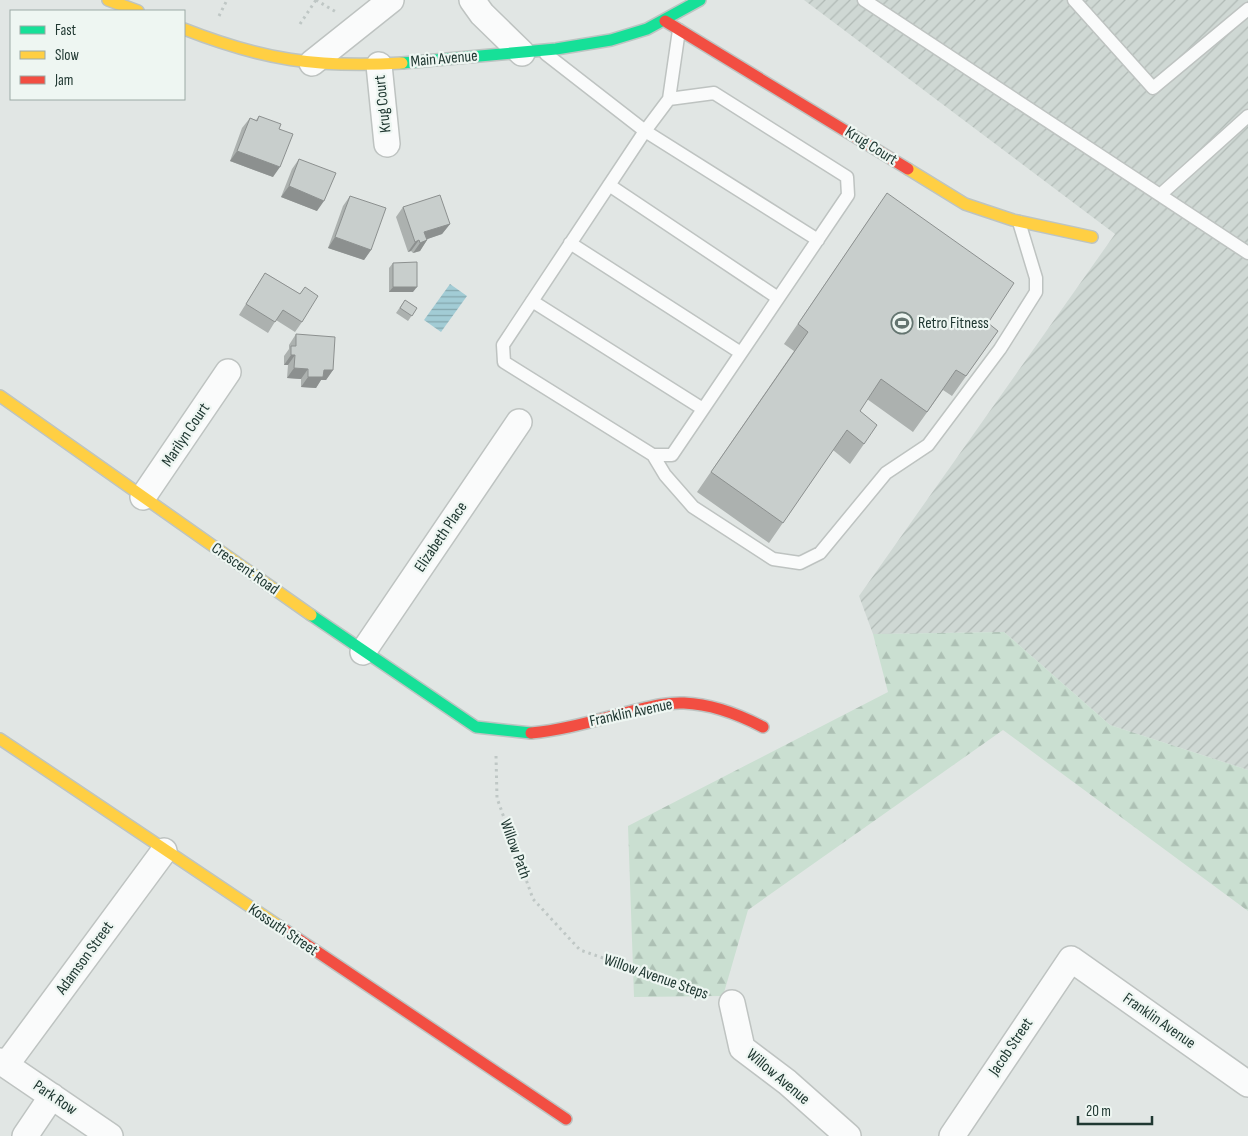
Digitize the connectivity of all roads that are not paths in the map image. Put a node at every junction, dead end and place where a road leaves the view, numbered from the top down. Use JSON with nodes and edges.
{"nodes":[{"id":1,"x":108,"y":0,"type":"edge"},
{"id":2,"x":391,"y":0,"type":"edge"},
{"id":3,"x":472,"y":0,"type":"edge"},
{"id":4,"x":700,"y":0,"type":"edge"},
{"id":5,"x":864,"y":0,"type":"edge"},
{"id":6,"x":1074,"y":0,"type":"edge"},
{"id":7,"x":1248,"y":9,"type":"edge"},
{"id":8,"x":135,"y":10,"type":"edge"},
{"id":9,"x":665,"y":21,"type":"junction"},
{"id":10,"x":185,"y":29,"type":"edge"},
{"id":11,"x":679,"y":30,"type":"junction"},
{"id":12,"x":532,"y":52,"type":"junction"},
{"id":13,"x":312,"y":63,"type":"junction"},
{"id":14,"x":378,"y":65,"type":"junction"},
{"id":15,"x":669,"y":99,"type":"junction"},
{"id":16,"x":1248,"y":116,"type":"edge"},
{"id":17,"x":645,"y":131,"type":"junction"},
{"id":18,"x":387,"y":144,"type":"dead end"},
{"id":19,"x":609,"y":185,"type":"junction"},
{"id":20,"x":1160,"y":195,"type":"junction"},
{"id":21,"x":1019,"y":221,"type":"junction"},
{"id":22,"x":1092,"y":237,"type":"dead end"},
{"id":23,"x":818,"y":240,"type":"junction"},
{"id":24,"x":570,"y":243,"type":"junction"},
{"id":25,"x":1248,"y":253,"type":"edge"},
{"id":26,"x":778,"y":298,"type":"junction"},
{"id":27,"x":532,"y":301,"type":"junction"},
{"id":28,"x":741,"y":353,"type":"junction"},
{"id":29,"x":228,"y":372,"type":"dead end"},
{"id":30,"x":0,"y":396,"type":"edge"},
{"id":31,"x":703,"y":409,"type":"junction"},
{"id":32,"x":519,"y":422,"type":"dead end"},
{"id":33,"x":653,"y":456,"type":"junction"},
{"id":34,"x":143,"y":497,"type":"junction"},
{"id":35,"x":363,"y":652,"type":"junction"},
{"id":36,"x":763,"y":727,"type":"dead end"},
{"id":37,"x":496,"y":730,"type":"joint"},
{"id":38,"x":0,"y":739,"type":"edge"},
{"id":39,"x":164,"y":850,"type":"junction"},
{"id":40,"x":1071,"y":958,"type":"joint"},
{"id":41,"x":732,"y":1003,"type":"road end"},
{"id":42,"x":3,"y":1063,"type":"edge"},
{"id":43,"x":1248,"y":1084,"type":"edge"},
{"id":44,"x":52,"y":1096,"type":"junction"},
{"id":45,"x":566,"y":1119,"type":"dead end"},
{"id":46,"x":838,"y":1134,"type":"edge"},
{"id":47,"x":25,"y":1136,"type":"edge"},
{"id":48,"x":110,"y":1136,"type":"edge"},
{"id":49,"x":952,"y":1136,"type":"edge"}],
"edges":[{"from":1,"to":8,"type":"street"},
{"from":2,"to":13,"type":"street"},
{"from":3,"to":12,"type":"street"},
{"from":4,"to":9,"type":"street","name":"Main Avenue"},
{"from":5,"to":20,"type":"lane"},
{"from":6,"to":7,"type":"lane"},
{"from":9,"to":11,"type":"street","name":"Krug Court"},
{"from":9,"to":12,"type":"street","name":"Main Avenue"},
{"from":10,"to":13,"type":"street","name":"Main Avenue"},
{"from":11,"to":15,"type":"lane"},
{"from":11,"to":21,"type":"street","name":"Krug Court"},
{"from":12,"to":14,"type":"street","name":"Main Avenue"},
{"from":12,"to":17,"type":"lane"},
{"from":13,"to":14,"type":"street","name":"Main Avenue"},
{"from":14,"to":18,"type":"street","name":"Krug Court"},
{"from":15,"to":17,"type":"lane"},
{"from":15,"to":23,"type":"lane"},
{"from":16,"to":20,"type":"lane"},
{"from":17,"to":19,"type":"lane"},
{"from":17,"to":23,"type":"lane"},
{"from":19,"to":24,"type":"lane"},
{"from":19,"to":26,"type":"lane"},
{"from":20,"to":25,"type":"lane"},
{"from":21,"to":22,"type":"street","name":"Krug Court"},
{"from":21,"to":33,"type":"lane"},
{"from":23,"to":26,"type":"lane"},
{"from":24,"to":27,"type":"lane"},
{"from":24,"to":28,"type":"lane"},
{"from":26,"to":28,"type":"lane"},
{"from":27,"to":31,"type":"lane"},
{"from":27,"to":33,"type":"lane"},
{"from":28,"to":31,"type":"lane"},
{"from":29,"to":34,"type":"street","name":"Marilyn Court"},
{"from":30,"to":34,"type":"street","name":"Crescent Road"},
{"from":31,"to":33,"type":"lane"},
{"from":32,"to":35,"type":"street","name":"Elizabeth Place"},
{"from":34,"to":35,"type":"street","name":"Crescent Road"},
{"from":35,"to":37,"type":"street","name":"Crescent Road"},
{"from":36,"to":37,"type":"street","name":"Franklin Avenue"},
{"from":38,"to":39,"type":"street","name":"Kossuth Street"},
{"from":39,"to":42,"type":"street","name":"Adamson Street"},
{"from":39,"to":45,"type":"street","name":"Kossuth Street"},
{"from":40,"to":43,"type":"street","name":"Franklin Avenue"},
{"from":40,"to":49,"type":"street","name":"Jacob Street"},
{"from":41,"to":46,"type":"street","name":"Willow Avenue"},
{"from":42,"to":44,"type":"street","name":"Park Row"},
{"from":44,"to":47,"type":"street"},
{"from":44,"to":48,"type":"street","name":"Park Row"}]}
